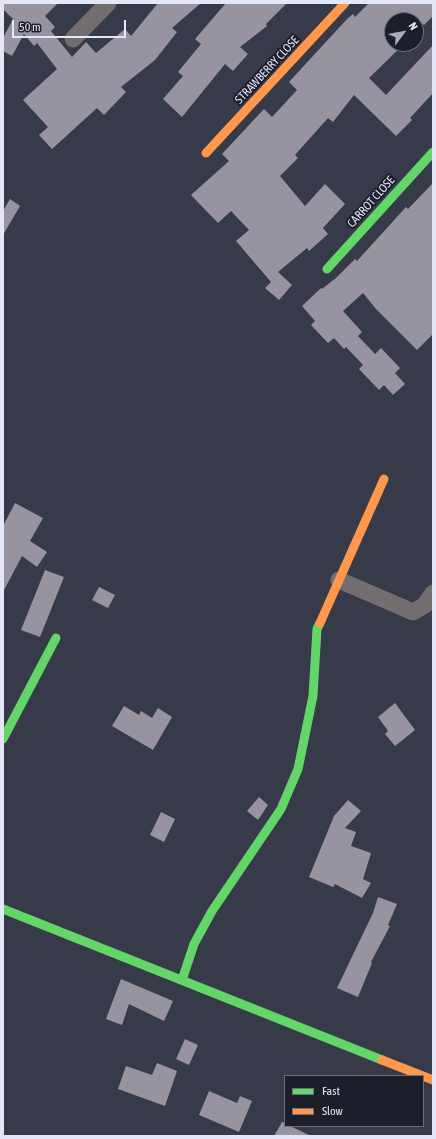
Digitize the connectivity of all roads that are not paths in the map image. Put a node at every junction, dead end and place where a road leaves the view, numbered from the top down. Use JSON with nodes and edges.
{"nodes":[{"id":1,"x":108,"y":3,"type":"edge"},
{"id":2,"x":345,"y":3,"type":"edge"},
{"id":3,"x":73,"y":39,"type":"dead end"},
{"id":4,"x":433,"y":152,"type":"edge"},
{"id":5,"x":206,"y":153,"type":"dead end"},
{"id":6,"x":327,"y":269,"type":"dead end"},
{"id":7,"x":384,"y":479,"type":"dead end"},
{"id":8,"x":339,"y":580,"type":"junction"},
{"id":9,"x":433,"y":593,"type":"edge"},
{"id":10,"x":56,"y":638,"type":"dead end"},
{"id":11,"x":3,"y":739,"type":"edge"},
{"id":12,"x":3,"y":909,"type":"edge"},
{"id":13,"x":182,"y":980,"type":"junction"},
{"id":14,"x":420,"y":1075,"type":"edge"}],
"edges":[{"from":1,"to":3,"type":"street"},
{"from":2,"to":5,"type":"street","name":"STRAWBERRY CLOSE"},
{"from":4,"to":6,"type":"street","name":"CARROT CLOSE"},
{"from":7,"to":8,"type":"street"},
{"from":8,"to":9,"type":"street"},
{"from":8,"to":13,"type":"street"},
{"from":10,"to":11,"type":"street"},
{"from":12,"to":13,"type":"street"},
{"from":13,"to":14,"type":"street"}]}
